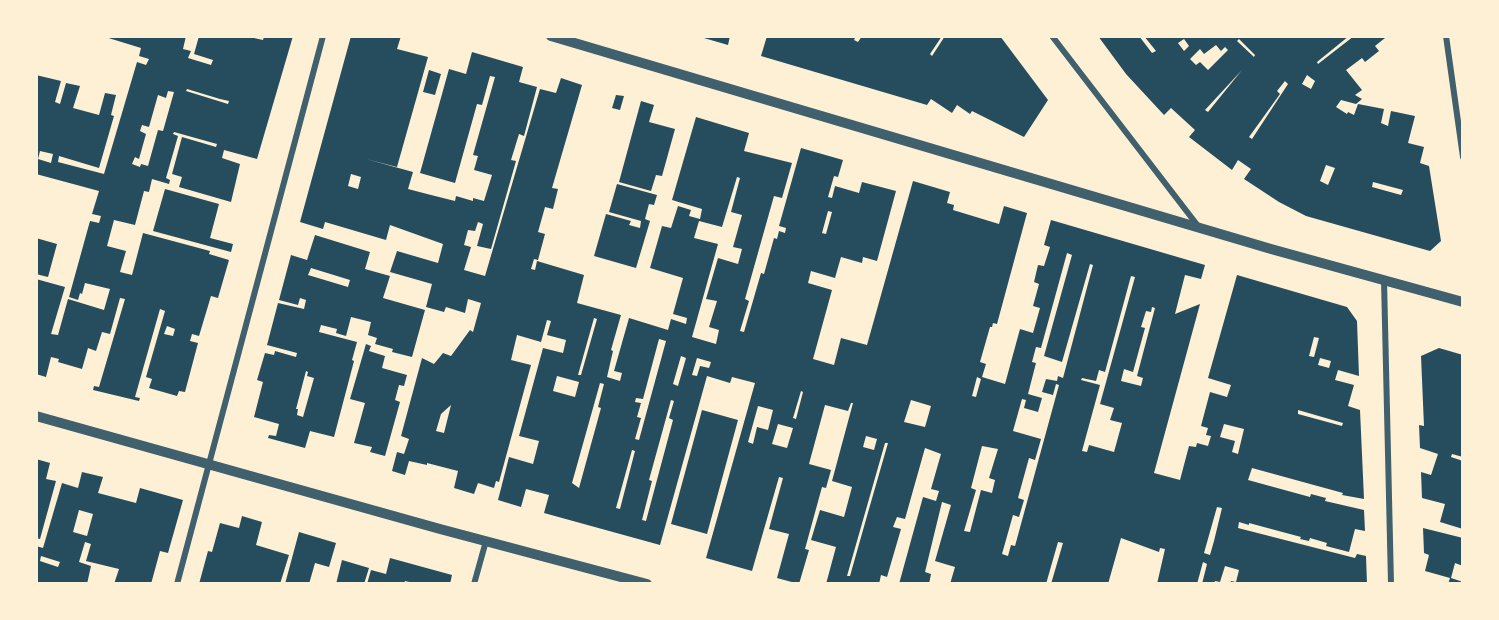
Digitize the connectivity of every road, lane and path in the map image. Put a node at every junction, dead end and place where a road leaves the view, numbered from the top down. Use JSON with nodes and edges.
{"nodes":[{"id":1,"x":323,"y":36,"type":"edge"},
{"id":2,"x":551,"y":36,"type":"edge"},
{"id":3,"x":1052,"y":36,"type":"edge"},
{"id":4,"x":1446,"y":36,"type":"edge"},
{"id":5,"x":1463,"y":157,"type":"edge"},
{"id":6,"x":1201,"y":229,"type":"junction"},
{"id":7,"x":1384,"y":280,"type":"junction"},
{"id":8,"x":1463,"y":302,"type":"edge"},
{"id":9,"x":36,"y":416,"type":"edge"},
{"id":10,"x":210,"y":464,"type":"junction"},
{"id":11,"x":486,"y":541,"type":"junction"},
{"id":12,"x":177,"y":584,"type":"edge"},
{"id":13,"x":474,"y":584,"type":"edge"},
{"id":14,"x":647,"y":584,"type":"edge"},
{"id":15,"x":1391,"y":584,"type":"edge"}],
"edges":[{"from":1,"to":10,"type":"street"},
{"from":2,"to":6,"type":"street"},
{"from":3,"to":6,"type":"street"},
{"from":4,"to":5,"type":"street"},
{"from":6,"to":7,"type":"street"},
{"from":7,"to":8,"type":"street"},
{"from":7,"to":15,"type":"street"},
{"from":9,"to":10,"type":"street"},
{"from":10,"to":11,"type":"street"},
{"from":10,"to":12,"type":"street"},
{"from":11,"to":13,"type":"street"},
{"from":11,"to":14,"type":"street"}]}
